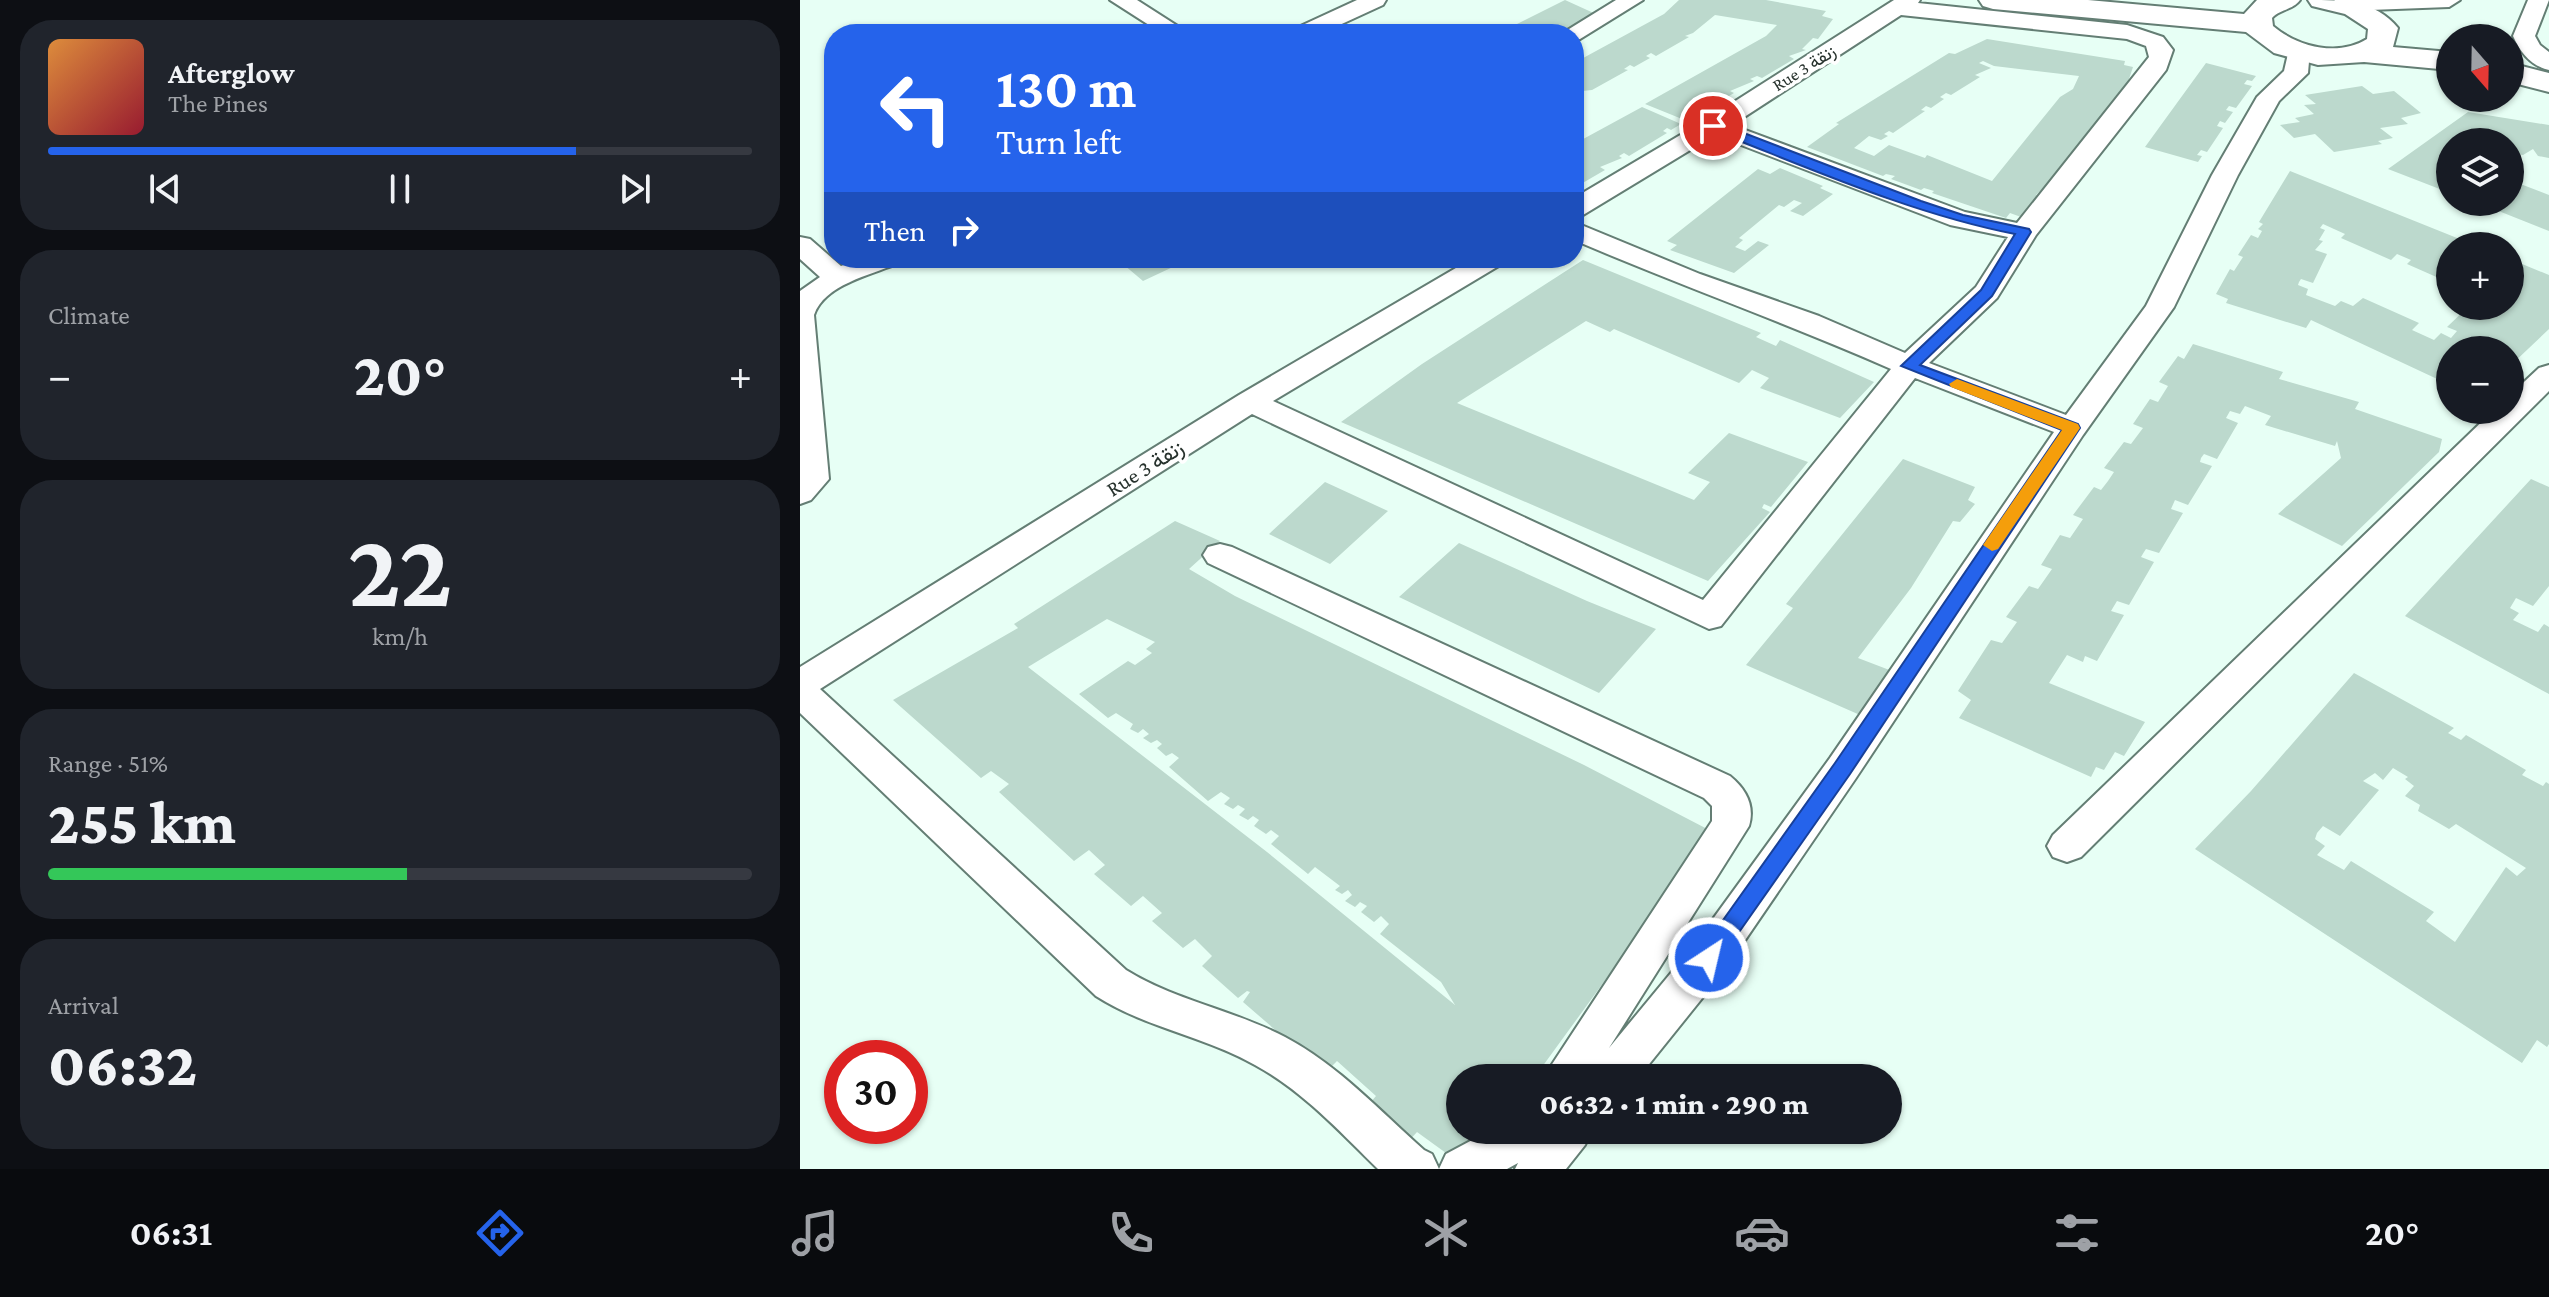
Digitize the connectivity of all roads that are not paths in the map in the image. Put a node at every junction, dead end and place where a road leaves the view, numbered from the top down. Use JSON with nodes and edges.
{"nodes":[{"id":1,"x":1121,"y":0,"type":"edge"},
{"id":2,"x":1375,"y":0,"type":"edge"},
{"id":3,"x":1632,"y":0,"type":"edge"},
{"id":4,"x":1993,"y":0,"type":"edge"},
{"id":5,"x":2449,"y":0,"type":"edge"},
{"id":6,"x":2539,"y":0,"type":"edge"},
{"id":7,"x":2332,"y":2,"type":"edge"},
{"id":8,"x":1904,"y":4,"type":"edge"},
{"id":9,"x":2271,"y":7,"type":"edge"},
{"id":10,"x":1162,"y":24,"type":"edge"},
{"id":11,"x":1323,"y":24,"type":"edge"},
{"id":12,"x":1584,"y":27,"type":"edge"},
{"id":13,"x":2383,"y":28,"type":"junction"},
{"id":14,"x":2436,"y":38,"type":"edge"},
{"id":15,"x":2298,"y":50,"type":"junction"},
{"id":16,"x":2363,"y":53,"type":"junction"},
{"id":17,"x":2524,"y":57,"type":"edge"},
{"id":18,"x":2436,"y":60,"type":"edge"},
{"id":19,"x":2549,"y":63,"type":"edge"},
{"id":20,"x":2524,"y":76,"type":"edge"},
{"id":21,"x":2549,"y":83,"type":"edge"},
{"id":22,"x":1713,"y":126,"type":"junction"},
{"id":23,"x":1584,"y":203,"type":"edge"},
{"id":24,"x":2024,"y":232,"type":"junction"},
{"id":25,"x":1584,"y":234,"type":"edge"},
{"id":26,"x":800,"y":245,"type":"edge"},
{"id":27,"x":824,"y":266,"type":"edge"},
{"id":28,"x":826,"y":268,"type":"edge"},
{"id":29,"x":864,"y":268,"type":"edge"},
{"id":30,"x":1475,"y":268,"type":"edge"},
{"id":31,"x":839,"y":279,"type":"junction"},
{"id":32,"x":1909,"y":366,"type":"junction"},
{"id":33,"x":2549,"y":374,"type":"edge"},
{"id":34,"x":1250,"y":402,"type":"junction"},
{"id":35,"x":2072,"y":428,"type":"junction"},
{"id":36,"x":800,"y":493,"type":"edge"},
{"id":37,"x":1220,"y":555,"type":"dead end"},
{"id":38,"x":800,"y":684,"type":"edge"},
{"id":39,"x":800,"y":691,"type":"edge"},
{"id":40,"x":2067,"y":846,"type":"dead end"},
{"id":41,"x":1574,"y":1064,"type":"edge"},
{"id":42,"x":1622,"y":1064,"type":"edge"},
{"id":43,"x":1509,"y":1144,"type":"edge"},
{"id":44,"x":1558,"y":1144,"type":"edge"},
{"id":45,"x":1416,"y":1169,"type":"edge"},
{"id":46,"x":1462,"y":1169,"type":"edge"},
{"id":47,"x":1538,"y":1169,"type":"edge"}],
"edges":[{"from":1,"to":10,"type":"street"},
{"from":2,"to":11,"type":"street"},
{"from":3,"to":12,"type":"street"},
{"from":4,"to":9,"type":"street"},
{"from":5,"to":7,"type":"street"},
{"from":6,"to":19,"type":"street"},
{"from":7,"to":13,"type":"street"},
{"from":8,"to":22,"type":"street","name":"Rue 3 زنقة"},
{"from":8,"to":24,"type":"street"},
{"from":9,"to":15,"type":"street"},
{"from":13,"to":14,"type":"street"},
{"from":13,"to":16,"type":"street"},
{"from":15,"to":16,"type":"street"},
{"from":15,"to":35,"type":"street"},
{"from":16,"to":18,"type":"street"},
{"from":17,"to":19,"type":"street"},
{"from":20,"to":21,"type":"street"},
{"from":22,"to":23,"type":"street","name":"Rue 3 زنقة"},
{"from":22,"to":24,"type":"street"},
{"from":24,"to":32,"type":"street"},
{"from":25,"to":32,"type":"street"},
{"from":26,"to":27,"type":"street"},
{"from":28,"to":31,"type":"street"},
{"from":29,"to":31,"type":"street"},
{"from":30,"to":34,"type":"street","name":"Rue 3 زنقة"},
{"from":31,"to":36,"type":"street"},
{"from":32,"to":34,"type":"street"},
{"from":32,"to":35,"type":"street"},
{"from":33,"to":40,"type":"street"},
{"from":34,"to":38,"type":"street","name":"Rue 3 زنقة"},
{"from":35,"to":42,"type":"street"},
{"from":37,"to":41,"type":"street"},
{"from":39,"to":45,"type":"street"},
{"from":43,"to":46,"type":"street"},
{"from":44,"to":47,"type":"street"}]}
